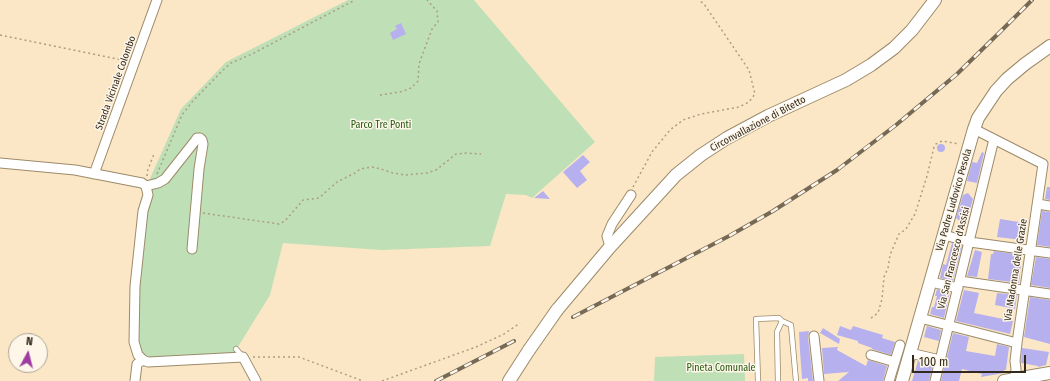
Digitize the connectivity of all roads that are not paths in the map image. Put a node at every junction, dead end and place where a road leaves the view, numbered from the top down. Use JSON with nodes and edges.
{"nodes":[{"id":1,"x":157,"y":0,"type":"edge"},
{"id":2,"x":934,"y":0,"type":"edge"},
{"id":3,"x":1050,"y":46,"type":"edge"},
{"id":4,"x":974,"y":129,"type":"junction"},
{"id":5,"x":994,"y":139,"type":"junction"},
{"id":6,"x":0,"y":163,"type":"edge"},
{"id":7,"x":1047,"y":163,"type":"edge"},
{"id":8,"x":94,"y":174,"type":"junction"},
{"id":9,"x":150,"y":185,"type":"junction"},
{"id":10,"x":631,"y":195,"type":"road end"},
{"id":11,"x":1038,"y":204,"type":"junction"},
{"id":12,"x":1050,"y":206,"type":"edge"},
{"id":13,"x":944,"y":235,"type":"junction"},
{"id":14,"x":970,"y":242,"type":"junction"},
{"id":15,"x":610,"y":247,"type":"junction"},
{"id":16,"x":192,"y":249,"type":"dead end"},
{"id":17,"x":1030,"y":250,"type":"junction"},
{"id":18,"x":1050,"y":253,"type":"edge"},
{"id":19,"x":930,"y":282,"type":"junction"},
{"id":20,"x":959,"y":285,"type":"junction"},
{"id":21,"x":1024,"y":291,"type":"junction"},
{"id":22,"x":1050,"y":294,"type":"edge"},
{"id":23,"x":920,"y":318,"type":"junction"},
{"id":24,"x":782,"y":321,"type":"junction"},
{"id":25,"x":949,"y":326,"type":"junction"},
{"id":26,"x":814,"y":336,"type":"dead end"},
{"id":27,"x":1017,"y":343,"type":"junction"},
{"id":28,"x":900,"y":345,"type":"dead end"},
{"id":29,"x":236,"y":349,"type":"dead end"},
{"id":30,"x":910,"y":353,"type":"junction"},
{"id":31,"x":871,"y":355,"type":"dead end"},
{"id":32,"x":243,"y":357,"type":"junction"},
{"id":33,"x":143,"y":360,"type":"junction"},
{"id":34,"x":940,"y":360,"type":"junction"},
{"id":35,"x":895,"y":362,"type":"junction"},
{"id":36,"x":1050,"y":371,"type":"edge"},
{"id":37,"x":1010,"y":380,"type":"edge"},
{"id":38,"x":135,"y":381,"type":"edge"},
{"id":39,"x":256,"y":381,"type":"edge"},
{"id":40,"x":509,"y":381,"type":"edge"},
{"id":41,"x":758,"y":381,"type":"edge"},
{"id":42,"x":778,"y":381,"type":"edge"},
{"id":43,"x":796,"y":381,"type":"edge"},
{"id":44,"x":819,"y":381,"type":"edge"},
{"id":45,"x":889,"y":381,"type":"edge"},
{"id":46,"x":902,"y":381,"type":"edge"},
{"id":47,"x":935,"y":381,"type":"edge"}],
"edges":[{"from":1,"to":8,"type":"street","name":"Strada Vicinale Colombo"},
{"from":2,"to":15,"type":"main road","name":"Circonvallazione di Bitetto"},
{"from":3,"to":4,"type":"main road","name":"Via Padre Ludovico Pesola"},
{"from":4,"to":5,"type":"street"},
{"from":4,"to":13,"type":"main road","name":"Via Padre Ludovico Pesola"},
{"from":5,"to":7,"type":"street"},
{"from":5,"to":14,"type":"street","name":"Via San Francesco d'Assisi"},
{"from":6,"to":8,"type":"street"},
{"from":7,"to":11,"type":"street","name":"Via Madonna delle Grazie"},
{"from":8,"to":9,"type":"street"},
{"from":9,"to":16,"type":"street"},
{"from":9,"to":33,"type":"street"},
{"from":10,"to":15,"type":"street"},
{"from":11,"to":12,"type":"street"},
{"from":11,"to":17,"type":"street","name":"Via Madonna delle Grazie"},
{"from":13,"to":14,"type":"street"},
{"from":13,"to":19,"type":"main road","name":"Via Padre Ludovico Pesola"},
{"from":14,"to":17,"type":"street"},
{"from":14,"to":20,"type":"street","name":"Via San Francesco d'Assisi"},
{"from":15,"to":40,"type":"main road","name":"Circonvallazione di Bitetto","bridge":true},
{"from":17,"to":18,"type":"street"},
{"from":17,"to":21,"type":"street","name":"Via Madonna delle Grazie"},
{"from":19,"to":20,"type":"street"},
{"from":19,"to":23,"type":"main road","name":"Via Padre Ludovico Pesola"},
{"from":20,"to":21,"type":"street"},
{"from":20,"to":25,"type":"street","name":"Via San Francesco d'Assisi"},
{"from":21,"to":22,"type":"street"},
{"from":21,"to":27,"type":"street","name":"Via Madonna delle Grazie"},
{"from":23,"to":25,"type":"street"},
{"from":23,"to":30,"type":"main road","name":"Via Padre Ludovico Pesola"},
{"from":24,"to":41,"type":"lane"},
{"from":24,"to":42,"type":"lane"},
{"from":24,"to":43,"type":"lane"},
{"from":25,"to":27,"type":"street"},
{"from":25,"to":34,"type":"street","name":"Via San Francesco d'Assisi"},
{"from":26,"to":44,"type":"street"},
{"from":27,"to":37,"type":"street","name":"Via Madonna delle Grazie"},
{"from":28,"to":35,"type":"street"},
{"from":29,"to":32,"type":"lane"},
{"from":30,"to":34,"type":"street"},
{"from":30,"to":46,"type":"main road","name":"Via Padre Ludovico Pesola"},
{"from":31,"to":35,"type":"street"},
{"from":32,"to":33,"type":"street"},
{"from":32,"to":39,"type":"street"},
{"from":33,"to":38,"type":"street"},
{"from":34,"to":47,"type":"street","name":"Via San Francesco d'Assisi"},
{"from":35,"to":45,"type":"street"},
{"from":36,"to":37,"type":"main road"}]}
